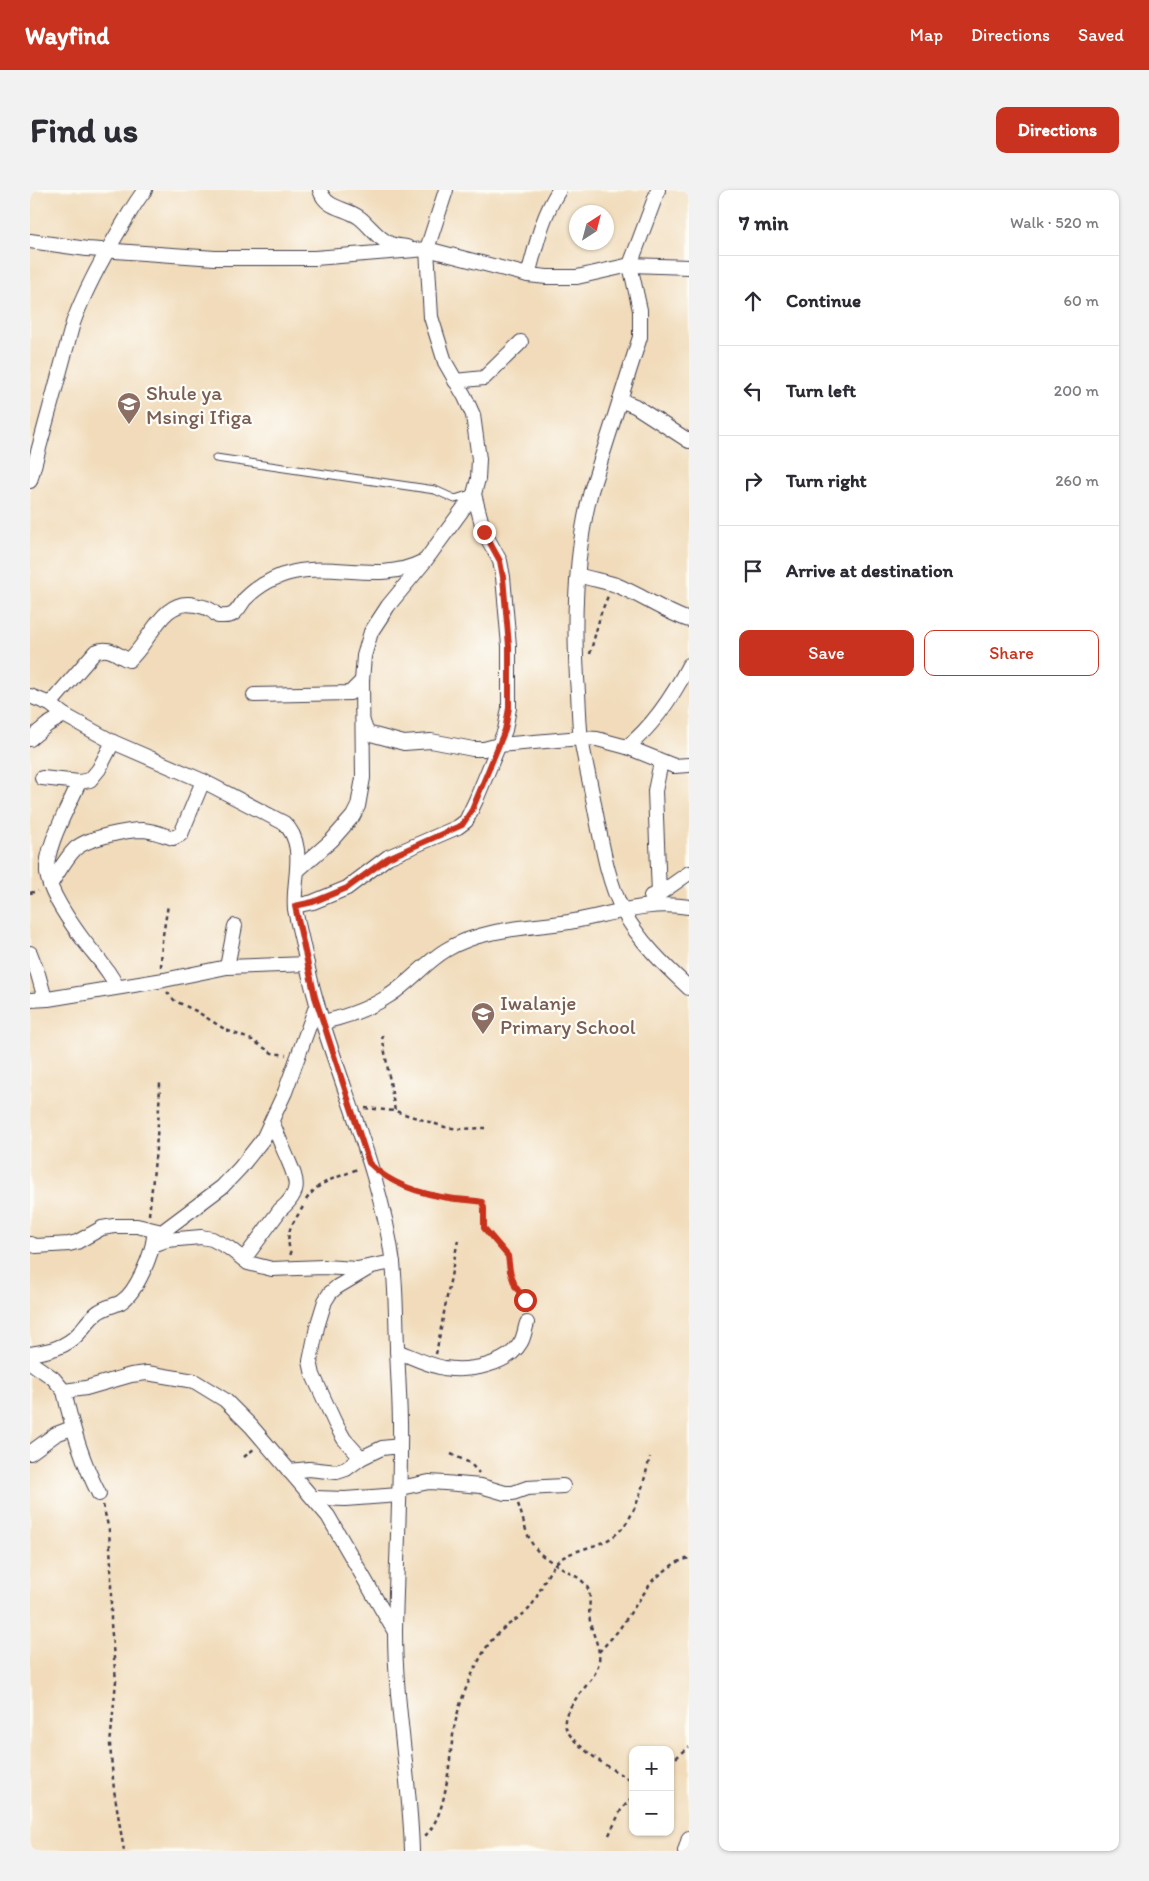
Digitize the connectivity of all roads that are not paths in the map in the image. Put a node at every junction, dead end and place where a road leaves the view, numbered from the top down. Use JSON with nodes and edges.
{"nodes":[{"id":1,"x":145,"y":190,"type":"edge"},
{"id":2,"x":320,"y":190,"type":"edge"},
{"id":3,"x":446,"y":190,"type":"edge"},
{"id":4,"x":560,"y":190,"type":"edge"},
{"id":5,"x":658,"y":190,"type":"edge"},
{"id":6,"x":30,"y":241,"type":"edge"},
{"id":7,"x":108,"y":249,"type":"junction"},
{"id":8,"x":427,"y":250,"type":"junction"},
{"id":9,"x":630,"y":265,"type":"junction"},
{"id":10,"x":689,"y":267,"type":"edge"},
{"id":11,"x":528,"y":275,"type":"junction"},
{"id":12,"x":521,"y":342,"type":"dead end"},
{"id":13,"x":455,"y":381,"type":"junction"},
{"id":14,"x":620,"y":400,"type":"junction"},
{"id":15,"x":689,"y":441,"type":"edge"},
{"id":16,"x":216,"y":458,"type":"dead end"},
{"id":17,"x":30,"y":482,"type":"edge"},
{"id":18,"x":474,"y":494,"type":"junction"},
{"id":19,"x":425,"y":561,"type":"junction"},
{"id":20,"x":578,"y":575,"type":"junction"},
{"id":21,"x":689,"y":620,"type":"edge"},
{"id":22,"x":689,"y":665,"type":"edge"},
{"id":23,"x":362,"y":681,"type":"junction"},
{"id":24,"x":254,"y":695,"type":"dead end"},
{"id":25,"x":30,"y":696,"type":"edge"},
{"id":26,"x":50,"y":704,"type":"junction"},
{"id":27,"x":64,"y":715,"type":"junction"},
{"id":28,"x":364,"y":722,"type":"junction"},
{"id":29,"x":581,"y":738,"type":"junction"},
{"id":30,"x":30,"y":739,"type":"edge"},
{"id":31,"x":113,"y":742,"type":"junction"},
{"id":32,"x":499,"y":745,"type":"junction"},
{"id":33,"x":627,"y":747,"type":"junction"},
{"id":34,"x":661,"y":762,"type":"junction"},
{"id":35,"x":689,"y":765,"type":"edge"},
{"id":36,"x":42,"y":778,"type":"dead end"},
{"id":37,"x":203,"y":781,"type":"junction"},
{"id":38,"x":79,"y":782,"type":"junction"},
{"id":39,"x":298,"y":870,"type":"junction"},
{"id":40,"x":689,"y":873,"type":"edge"},
{"id":41,"x":50,"y":885,"type":"junction"},
{"id":42,"x":659,"y":894,"type":"junction"},
{"id":43,"x":295,"y":906,"type":"junction"},
{"id":44,"x":689,"y":907,"type":"edge"},
{"id":45,"x":622,"y":908,"type":"junction"},
{"id":46,"x":235,"y":926,"type":"dead end"},
{"id":47,"x":30,"y":953,"type":"edge"},
{"id":48,"x":307,"y":964,"type":"junction"},
{"id":49,"x":227,"y":967,"type":"junction"},
{"id":50,"x":118,"y":987,"type":"junction"},
{"id":51,"x":689,"y":988,"type":"edge"},
{"id":52,"x":45,"y":999,"type":"junction"},
{"id":53,"x":30,"y":1000,"type":"edge"},
{"id":54,"x":317,"y":1004,"type":"junction"},
{"id":55,"x":323,"y":1022,"type":"junction"},
{"id":56,"x":272,"y":1122,"type":"junction"},
{"id":57,"x":152,"y":1230,"type":"junction"},
{"id":58,"x":30,"y":1244,"type":"edge"},
{"id":59,"x":153,"y":1245,"type":"junction"},
{"id":60,"x":244,"y":1259,"type":"junction"},
{"id":61,"x":393,"y":1262,"type":"junction"},
{"id":62,"x":370,"y":1268,"type":"junction"},
{"id":63,"x":526,"y":1323,"type":"dead end"},
{"id":64,"x":397,"y":1351,"type":"junction"},
{"id":65,"x":30,"y":1354,"type":"edge"},
{"id":66,"x":30,"y":1362,"type":"edge"},
{"id":67,"x":64,"y":1391,"type":"junction"},
{"id":68,"x":72,"y":1428,"type":"junction"},
{"id":69,"x":400,"y":1446,"type":"junction"},
{"id":70,"x":30,"y":1453,"type":"edge"},
{"id":71,"x":361,"y":1458,"type":"junction"},
{"id":72,"x":289,"y":1471,"type":"junction"},
{"id":73,"x":563,"y":1486,"type":"dead end"},
{"id":74,"x":400,"y":1491,"type":"junction"},
{"id":75,"x":99,"y":1494,"type":"road end"},
{"id":76,"x":314,"y":1498,"type":"junction"},
{"id":77,"x":395,"y":1633,"type":"junction"},
{"id":78,"x":689,"y":1838,"type":"edge"},
{"id":79,"x":412,"y":1845,"type":"edge"},
{"id":80,"x":685,"y":1851,"type":"edge"}],
"edges":[{"from":1,"to":7,"type":"street"},
{"from":2,"to":8,"type":"street"},
{"from":3,"to":8,"type":"street"},
{"from":4,"to":11,"type":"street"},
{"from":5,"to":9,"type":"street"},
{"from":6,"to":7,"type":"street"},
{"from":7,"to":8,"type":"street"},
{"from":7,"to":17,"type":"street"},
{"from":8,"to":11,"type":"street"},
{"from":8,"to":13,"type":"street"},
{"from":9,"to":10,"type":"street"},
{"from":9,"to":11,"type":"street"},
{"from":9,"to":14,"type":"street"},
{"from":12,"to":13,"type":"street"},
{"from":13,"to":18,"type":"street"},
{"from":14,"to":15,"type":"street"},
{"from":14,"to":20,"type":"street"},
{"from":16,"to":18,"type":"lane"},
{"from":18,"to":19,"type":"street"},
{"from":18,"to":32,"type":"street"},
{"from":19,"to":23,"type":"street"},
{"from":19,"to":26,"type":"street"},
{"from":20,"to":21,"type":"street"},
{"from":20,"to":29,"type":"street"},
{"from":22,"to":33,"type":"street"},
{"from":23,"to":24,"type":"street"},
{"from":23,"to":28,"type":"street"},
{"from":25,"to":26,"type":"street"},
{"from":26,"to":27,"type":"street"},
{"from":27,"to":30,"type":"street"},
{"from":27,"to":31,"type":"street"},
{"from":28,"to":32,"type":"street"},
{"from":28,"to":39,"type":"street"},
{"from":29,"to":32,"type":"street"},
{"from":29,"to":33,"type":"street"},
{"from":29,"to":45,"type":"street"},
{"from":31,"to":37,"type":"street"},
{"from":31,"to":38,"type":"street"},
{"from":32,"to":43,"type":"street"},
{"from":33,"to":34,"type":"street"},
{"from":34,"to":35,"type":"street"},
{"from":34,"to":42,"type":"street"},
{"from":36,"to":38,"type":"street"},
{"from":37,"to":39,"type":"street"},
{"from":37,"to":41,"type":"street"},
{"from":38,"to":41,"type":"street"},
{"from":39,"to":43,"type":"street"},
{"from":40,"to":42,"type":"street"},
{"from":41,"to":50,"type":"street"},
{"from":42,"to":45,"type":"street"},
{"from":43,"to":48,"type":"street"},
{"from":44,"to":45,"type":"street"},
{"from":45,"to":51,"type":"street"},
{"from":45,"to":55,"type":"street"},
{"from":46,"to":49,"type":"street"},
{"from":47,"to":52,"type":"street"},
{"from":48,"to":49,"type":"street"},
{"from":48,"to":54,"type":"street"},
{"from":49,"to":50,"type":"street"},
{"from":50,"to":52,"type":"street"},
{"from":52,"to":53,"type":"street"},
{"from":54,"to":55,"type":"street"},
{"from":54,"to":56,"type":"street"},
{"from":55,"to":61,"type":"street"},
{"from":56,"to":57,"type":"street"},
{"from":56,"to":60,"type":"street"},
{"from":57,"to":58,"type":"street"},
{"from":57,"to":59,"type":"street"},
{"from":59,"to":60,"type":"street"},
{"from":59,"to":65,"type":"street"},
{"from":60,"to":62,"type":"street"},
{"from":61,"to":62,"type":"street"},
{"from":61,"to":64,"type":"street"},
{"from":62,"to":71,"type":"street"},
{"from":63,"to":64,"type":"street"},
{"from":64,"to":69,"type":"street"},
{"from":66,"to":67,"type":"street"},
{"from":67,"to":68,"type":"street"},
{"from":67,"to":72,"type":"street"},
{"from":68,"to":70,"type":"street"},
{"from":68,"to":75,"type":"street"},
{"from":69,"to":71,"type":"street"},
{"from":69,"to":74,"type":"street"},
{"from":71,"to":72,"type":"street"},
{"from":72,"to":76,"type":"street"},
{"from":73,"to":74,"type":"street"},
{"from":74,"to":76,"type":"street"},
{"from":74,"to":77,"type":"street"},
{"from":76,"to":77,"type":"street"},
{"from":77,"to":79,"type":"street"},
{"from":78,"to":80,"type":"street"}]}
